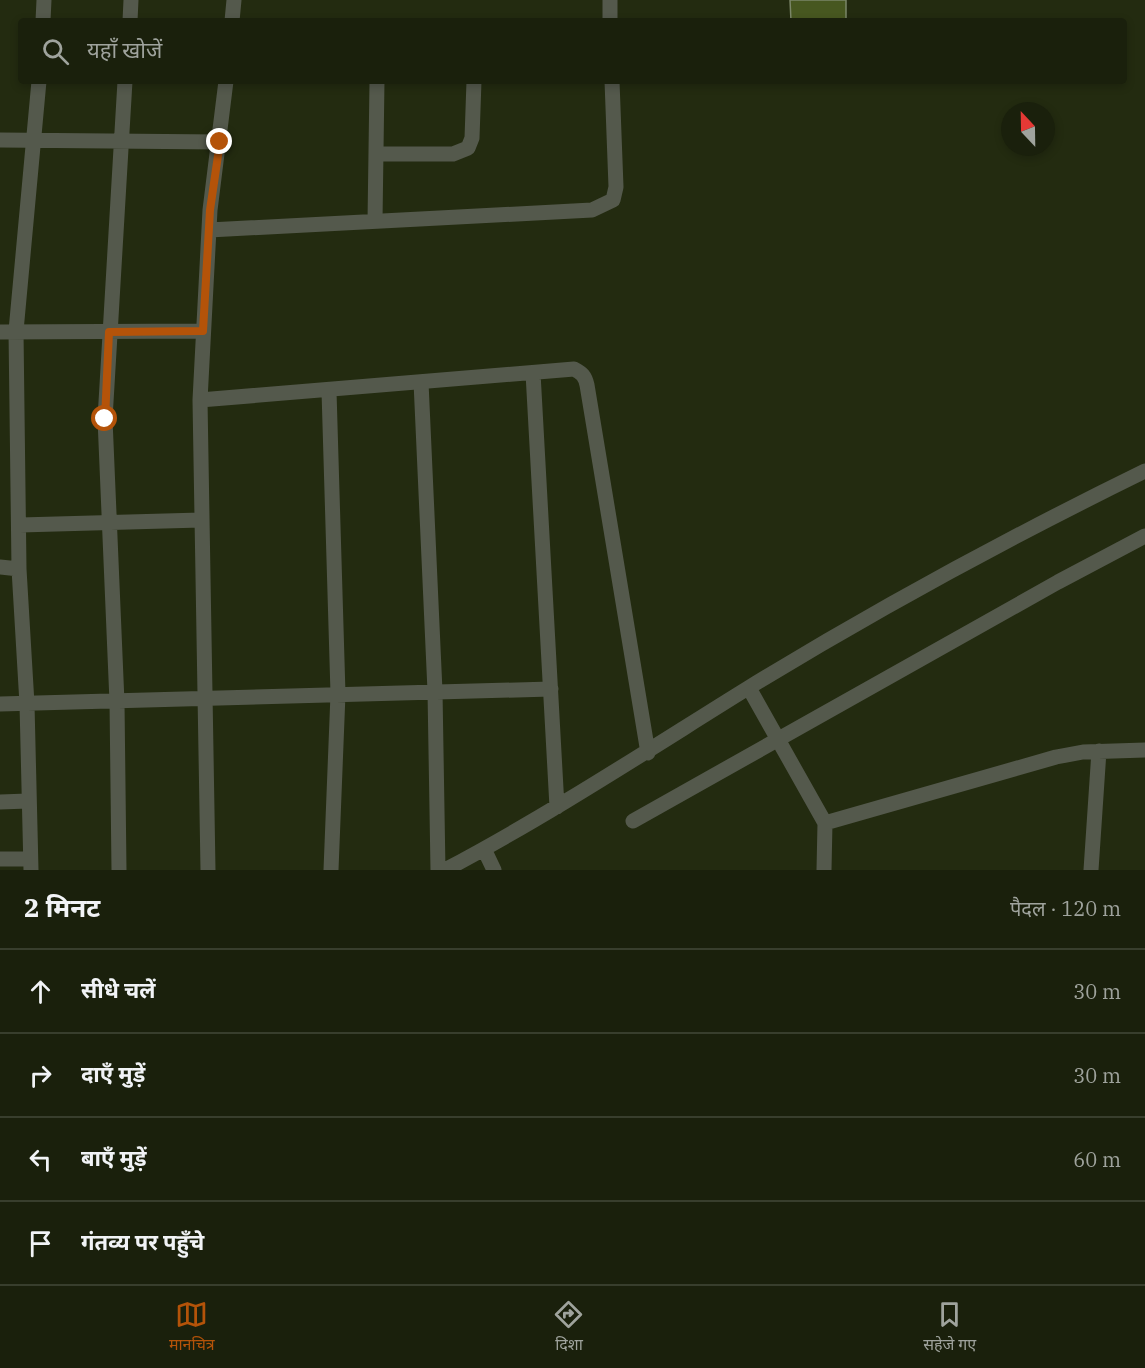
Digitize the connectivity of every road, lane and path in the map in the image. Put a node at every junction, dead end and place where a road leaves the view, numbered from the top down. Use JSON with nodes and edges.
{"nodes":[{"id":1,"x":44,"y":0,"type":"edge"},
{"id":2,"x":131,"y":0,"type":"edge"},
{"id":3,"x":234,"y":0,"type":"edge"},
{"id":4,"x":610,"y":0,"type":"edge"},
{"id":5,"x":43,"y":18,"type":"edge"},
{"id":6,"x":130,"y":18,"type":"edge"},
{"id":7,"x":232,"y":18,"type":"edge"},
{"id":8,"x":610,"y":18,"type":"edge"},
{"id":9,"x":39,"y":84,"type":"edge"},
{"id":10,"x":125,"y":84,"type":"edge"},
{"id":11,"x":226,"y":84,"type":"edge"},
{"id":12,"x":377,"y":84,"type":"edge"},
{"id":13,"x":474,"y":84,"type":"edge"},
{"id":14,"x":612,"y":84,"type":"edge"},
{"id":15,"x":36,"y":139,"type":"junction"},
{"id":16,"x":0,"y":140,"type":"edge"},
{"id":17,"x":121,"y":141,"type":"junction"},
{"id":18,"x":220,"y":142,"type":"junction"},
{"id":19,"x":376,"y":154,"type":"junction"},
{"id":20,"x":375,"y":221,"type":"junction"},
{"id":21,"x":209,"y":230,"type":"junction"},
{"id":22,"x":16,"y":330,"type":"junction"},
{"id":23,"x":203,"y":331,"type":"junction"},
{"id":24,"x":0,"y":332,"type":"edge"},
{"id":25,"x":109,"y":332,"type":"junction"},
{"id":26,"x":533,"y":373,"type":"junction"},
{"id":27,"x":421,"y":382,"type":"junction"},
{"id":28,"x":329,"y":391,"type":"junction"},
{"id":29,"x":200,"y":400,"type":"junction"},
{"id":30,"x":1145,"y":471,"type":"edge"},
{"id":31,"x":201,"y":520,"type":"junction"},
{"id":32,"x":109,"y":522,"type":"junction"},
{"id":33,"x":20,"y":525,"type":"junction"},
{"id":34,"x":1145,"y":536,"type":"edge"},
{"id":35,"x":0,"y":567,"type":"edge"},
{"id":36,"x":19,"y":569,"type":"junction"},
{"id":37,"x":749,"y":688,"type":"junction"},
{"id":38,"x":550,"y":689,"type":"junction"},
{"id":39,"x":435,"y":691,"type":"junction"},
{"id":40,"x":338,"y":694,"type":"junction"},
{"id":41,"x":206,"y":700,"type":"junction"},
{"id":42,"x":117,"y":702,"type":"junction"},
{"id":43,"x":0,"y":704,"type":"edge"},
{"id":44,"x":27,"y":704,"type":"junction"},
{"id":45,"x":778,"y":742,"type":"junction"},
{"id":46,"x":1145,"y":750,"type":"edge"},
{"id":47,"x":1099,"y":751,"type":"junction"},
{"id":48,"x":648,"y":753,"type":"junction"},
{"id":49,"x":28,"y":801,"type":"junction"},
{"id":50,"x":0,"y":802,"type":"edge"},
{"id":51,"x":557,"y":807,"type":"junction"},
{"id":52,"x":633,"y":821,"type":"dead end"},
{"id":53,"x":825,"y":823,"type":"junction"},
{"id":54,"x":484,"y":849,"type":"junction"},
{"id":55,"x":0,"y":859,"type":"edge"},
{"id":56,"x":31,"y":864,"type":"edge"},
{"id":57,"x":119,"y":870,"type":"edge"},
{"id":58,"x":208,"y":870,"type":"edge"},
{"id":59,"x":331,"y":870,"type":"edge"},
{"id":60,"x":438,"y":870,"type":"edge"},
{"id":61,"x":445,"y":870,"type":"edge"},
{"id":62,"x":494,"y":870,"type":"edge"},
{"id":63,"x":824,"y":870,"type":"edge"},
{"id":64,"x":1091,"y":870,"type":"edge"}],
"edges":[{"from":1,"to":5,"type":"street"},
{"from":2,"to":6,"type":"street"},
{"from":3,"to":7,"type":"street"},
{"from":4,"to":8,"type":"street"},
{"from":9,"to":15,"type":"street"},
{"from":10,"to":17,"type":"street"},
{"from":11,"to":18,"type":"street"},
{"from":12,"to":19,"type":"street"},
{"from":13,"to":19,"type":"street"},
{"from":14,"to":20,"type":"street"},
{"from":15,"to":16,"type":"street"},
{"from":15,"to":17,"type":"street"},
{"from":15,"to":22,"type":"street"},
{"from":17,"to":18,"type":"street"},
{"from":17,"to":25,"type":"street"},
{"from":18,"to":21,"type":"street"},
{"from":19,"to":20,"type":"street"},
{"from":20,"to":21,"type":"street"},
{"from":21,"to":23,"type":"street"},
{"from":22,"to":24,"type":"street"},
{"from":22,"to":25,"type":"street"},
{"from":22,"to":33,"type":"street"},
{"from":23,"to":25,"type":"street"},
{"from":23,"to":29,"type":"street"},
{"from":25,"to":32,"type":"street"},
{"from":26,"to":27,"type":"street"},
{"from":26,"to":38,"type":"street"},
{"from":26,"to":48,"type":"street"},
{"from":27,"to":28,"type":"street"},
{"from":27,"to":39,"type":"street"},
{"from":28,"to":29,"type":"street"},
{"from":28,"to":40,"type":"street"},
{"from":29,"to":31,"type":"street"},
{"from":30,"to":37,"type":"street"},
{"from":31,"to":32,"type":"street"},
{"from":31,"to":41,"type":"street"},
{"from":32,"to":33,"type":"street"},
{"from":32,"to":42,"type":"street"},
{"from":33,"to":36,"type":"street"},
{"from":34,"to":45,"type":"street"},
{"from":35,"to":36,"type":"street"},
{"from":36,"to":44,"type":"street"},
{"from":37,"to":45,"type":"street"},
{"from":37,"to":48,"type":"street"},
{"from":38,"to":39,"type":"street"},
{"from":38,"to":51,"type":"street"},
{"from":39,"to":40,"type":"street"},
{"from":39,"to":60,"type":"street"},
{"from":40,"to":41,"type":"street"},
{"from":40,"to":59,"type":"street"},
{"from":41,"to":42,"type":"street"},
{"from":41,"to":58,"type":"street"},
{"from":42,"to":44,"type":"street"},
{"from":42,"to":57,"type":"street"},
{"from":43,"to":44,"type":"street"},
{"from":44,"to":49,"type":"street"},
{"from":45,"to":52,"type":"street"},
{"from":45,"to":53,"type":"street"},
{"from":46,"to":47,"type":"street"},
{"from":47,"to":53,"type":"street"},
{"from":47,"to":64,"type":"street"},
{"from":48,"to":51,"type":"street"},
{"from":49,"to":50,"type":"street"},
{"from":49,"to":56,"type":"street"},
{"from":51,"to":54,"type":"street"},
{"from":53,"to":63,"type":"street"},
{"from":54,"to":61,"type":"street"},
{"from":54,"to":62,"type":"street"},
{"from":55,"to":56,"type":"street"}]}
